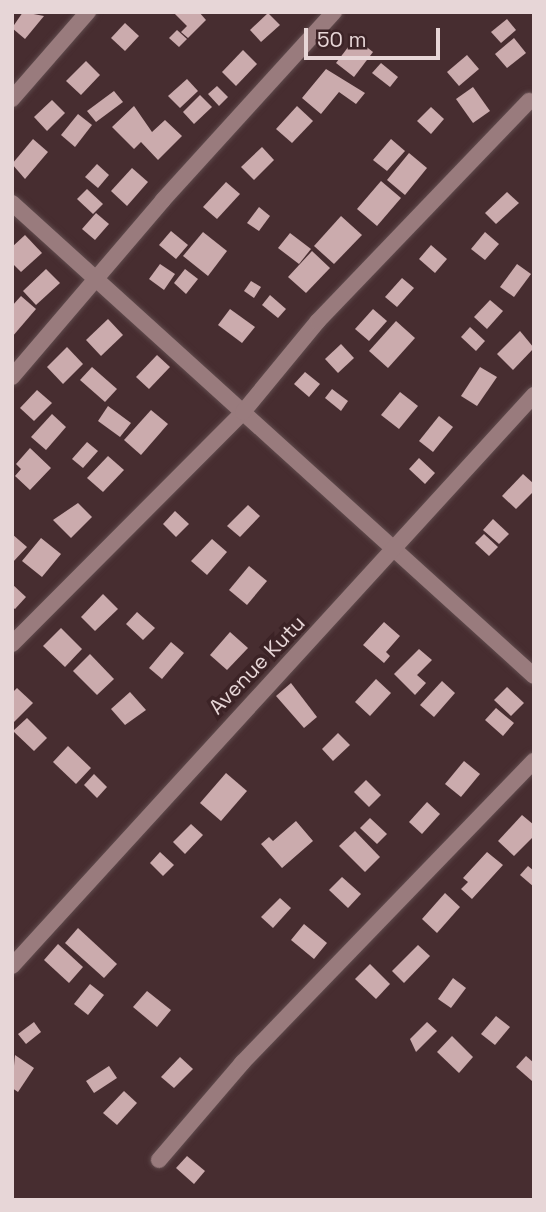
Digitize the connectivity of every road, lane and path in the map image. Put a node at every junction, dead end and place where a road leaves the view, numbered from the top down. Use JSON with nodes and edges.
{"nodes":[{"id":1,"x":88,"y":12,"type":"edge"},
{"id":2,"x":334,"y":12,"type":"edge"},
{"id":3,"x":12,"y":99,"type":"edge"},
{"id":4,"x":529,"y":101,"type":"dead end"},
{"id":5,"x":12,"y":203,"type":"edge"},
{"id":6,"x":97,"y":282,"type":"junction"},
{"id":7,"x":12,"y":377,"type":"edge"},
{"id":8,"x":534,"y":395,"type":"edge"},
{"id":9,"x":243,"y":412,"type":"junction"},
{"id":10,"x":394,"y":552,"type":"junction"},
{"id":11,"x":12,"y":644,"type":"edge"},
{"id":12,"x":534,"y":676,"type":"edge"},
{"id":13,"x":534,"y":761,"type":"edge"},
{"id":14,"x":12,"y":966,"type":"edge"},
{"id":15,"x":159,"y":1160,"type":"dead end"}],
"edges":[{"from":1,"to":3,"type":"street"},
{"from":2,"to":6,"type":"street"},
{"from":4,"to":9,"type":"street"},
{"from":5,"to":6,"type":"street"},
{"from":6,"to":7,"type":"street"},
{"from":6,"to":9,"type":"street"},
{"from":8,"to":10,"type":"street","name":"Avenue Kutu"},
{"from":9,"to":10,"type":"street"},
{"from":9,"to":11,"type":"street"},
{"from":10,"to":12,"type":"street"},
{"from":10,"to":14,"type":"street","name":"Avenue Kutu"},
{"from":13,"to":15,"type":"street"}]}
